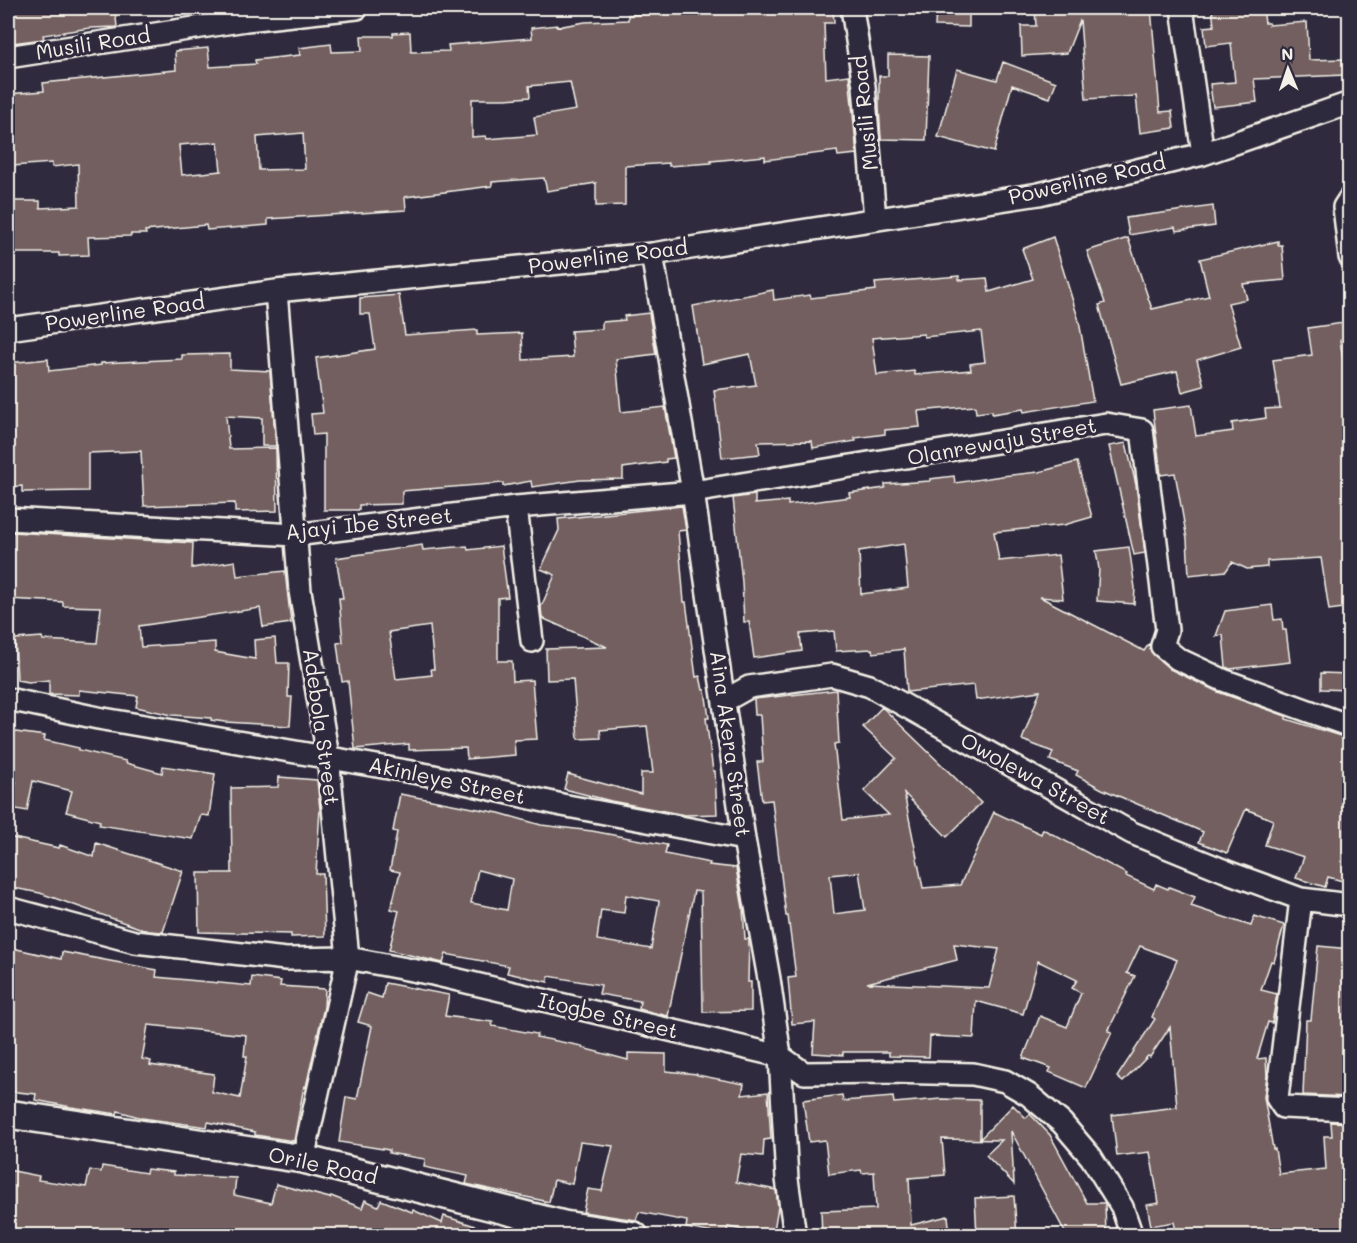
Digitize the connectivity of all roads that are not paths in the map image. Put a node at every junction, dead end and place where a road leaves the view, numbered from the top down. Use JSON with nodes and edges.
{"nodes":[{"id":1,"x":357,"y":8,"type":"edge"},
{"id":2,"x":852,"y":8,"type":"edge"},
{"id":3,"x":1182,"y":8,"type":"edge"},
{"id":4,"x":8,"y":57,"type":"edge"},
{"id":5,"x":1350,"y":103,"type":"edge"},
{"id":6,"x":1203,"y":154,"type":"junction"},
{"id":7,"x":1347,"y":203,"type":"edge"},
{"id":8,"x":875,"y":219,"type":"junction"},
{"id":9,"x":652,"y":254,"type":"junction"},
{"id":10,"x":1350,"y":257,"type":"edge"},
{"id":11,"x":276,"y":291,"type":"junction"},
{"id":12,"x":8,"y":329,"type":"edge"},
{"id":13,"x":693,"y":492,"type":"junction"},
{"id":14,"x":516,"y":507,"type":"junction"},
{"id":15,"x":8,"y":519,"type":"edge"},
{"id":16,"x":295,"y":535,"type":"junction"},
{"id":17,"x":532,"y":641,"type":"dead end"},
{"id":18,"x":8,"y":699,"type":"edge"},
{"id":19,"x":724,"y":700,"type":"junction"},
{"id":20,"x":1350,"y":726,"type":"edge"},
{"id":21,"x":328,"y":757,"type":"junction"},
{"id":22,"x":744,"y":839,"type":"junction"},
{"id":23,"x":1301,"y":899,"type":"junction"},
{"id":24,"x":1350,"y":905,"type":"edge"},
{"id":25,"x":8,"y":908,"type":"edge"},
{"id":26,"x":348,"y":958,"type":"junction"},
{"id":27,"x":780,"y":1056,"type":"junction"},
{"id":28,"x":1350,"y":1110,"type":"edge"},
{"id":29,"x":8,"y":1114,"type":"edge"},
{"id":30,"x":303,"y":1159,"type":"junction"},
{"id":31,"x":562,"y":1230,"type":"edge"},
{"id":32,"x":634,"y":1236,"type":"edge"},
{"id":33,"x":795,"y":1236,"type":"edge"},
{"id":34,"x":1132,"y":1236,"type":"edge"}],
"edges":[{"from":1,"to":4,"type":"street","name":"Musili Road"},
{"from":2,"to":8,"type":"street","name":"Musili Road"},
{"from":3,"to":6,"type":"street"},
{"from":5,"to":6,"type":"street","name":"Powerline Road"},
{"from":6,"to":8,"type":"street","name":"Powerline Road"},
{"from":7,"to":10,"type":"street"},
{"from":8,"to":9,"type":"street","name":"Powerline Road"},
{"from":9,"to":11,"type":"street","name":"Powerline Road"},
{"from":9,"to":13,"type":"street","name":"Aina Akera Street"},
{"from":11,"to":12,"type":"street","name":"Powerline Road"},
{"from":11,"to":16,"type":"street","name":"Adebola Street"},
{"from":13,"to":14,"type":"street","name":"Ajayi Ibe Street"},
{"from":13,"to":19,"type":"street","name":"Aina Akera Street"},
{"from":13,"to":20,"type":"street","name":"Olanrewaju Street"},
{"from":14,"to":16,"type":"street","name":"Ajayi Ibe Street"},
{"from":14,"to":17,"type":"street"},
{"from":15,"to":16,"type":"street","name":"Ajayi Ibe Street"},
{"from":16,"to":21,"type":"street","name":"Adebola Street"},
{"from":18,"to":21,"type":"street","name":"Akinleye Street"},
{"from":19,"to":22,"type":"street","name":"Aina Akera Street"},
{"from":19,"to":23,"type":"street","name":"Owolewa Street"},
{"from":21,"to":22,"type":"street","name":"Akinleye Street"},
{"from":21,"to":26,"type":"street","name":"Adebola Street"},
{"from":22,"to":27,"type":"street","name":"Aina Akera Street"},
{"from":23,"to":24,"type":"street","name":"Owolewa Street"},
{"from":23,"to":28,"type":"street"},
{"from":25,"to":26,"type":"street","name":"Itogbe Street"},
{"from":26,"to":27,"type":"street","name":"Itogbe Street"},
{"from":26,"to":30,"type":"street","name":"Adebola Street"},
{"from":27,"to":33,"type":"street","name":"Aina Akera Street"},
{"from":27,"to":34,"type":"street","name":"Itogbe Street"},
{"from":29,"to":30,"type":"street","name":"Orile Road"},
{"from":30,"to":31,"type":"street","name":"Orile Road"},
{"from":31,"to":32,"type":"street","name":"Orile Road"}]}
